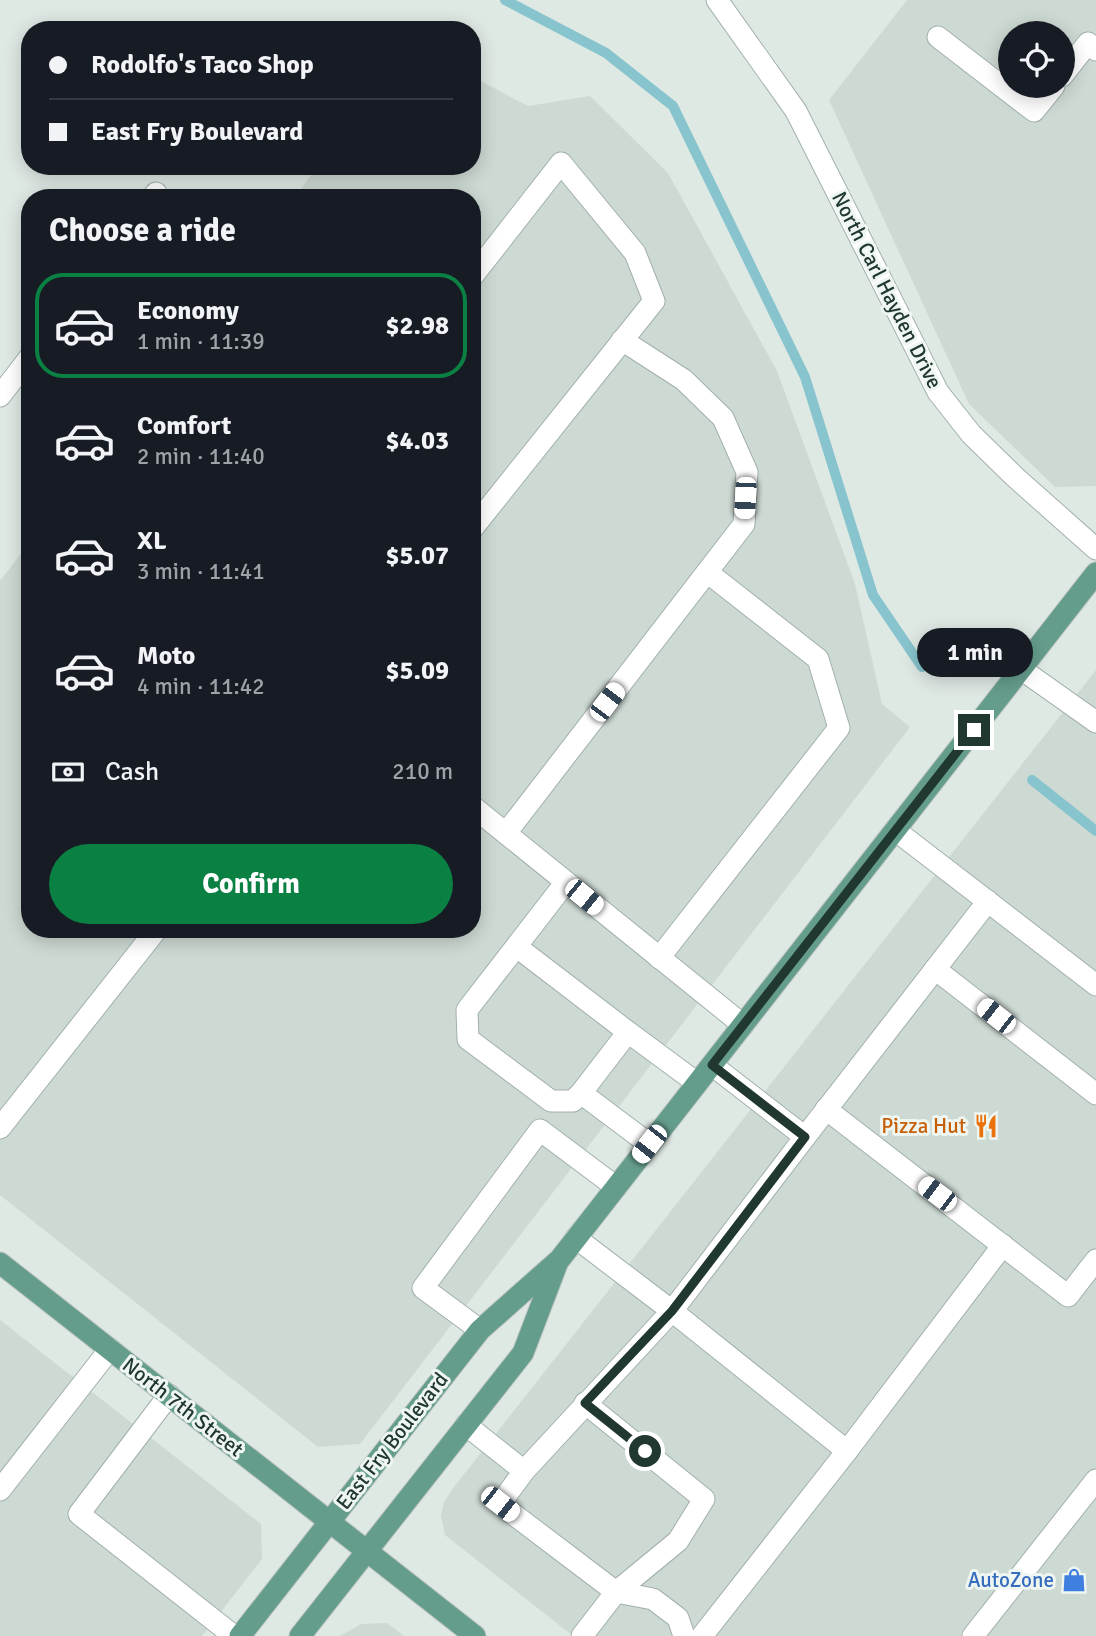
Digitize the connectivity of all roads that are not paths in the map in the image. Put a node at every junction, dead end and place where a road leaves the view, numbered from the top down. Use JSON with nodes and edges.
{"nodes":[{"id":1,"x":717,"y":0,"type":"edge"},
{"id":2,"x":939,"y":37,"type":"dead end"},
{"id":3,"x":1096,"y":50,"type":"edge"},
{"id":4,"x":1075,"y":60,"type":"edge"},
{"id":5,"x":998,"y":83,"type":"edge"},
{"id":6,"x":1017,"y":98,"type":"edge"},
{"id":7,"x":1044,"y":98,"type":"edge"},
{"id":8,"x":481,"y":265,"type":"edge"},
{"id":9,"x":622,"y":340,"type":"junction"},
{"id":10,"x":21,"y":369,"type":"edge"},
{"id":11,"x":0,"y":396,"type":"edge"},
{"id":12,"x":481,"y":518,"type":"edge"},
{"id":13,"x":1096,"y":549,"type":"edge"},
{"id":14,"x":707,"y":572,"type":"junction"},
{"id":15,"x":1095,"y":577,"type":"edge"},
{"id":16,"x":1021,"y":669,"type":"junction"},
{"id":17,"x":1096,"y":722,"type":"edge"},
{"id":18,"x":481,"y":813,"type":"edge"},
{"id":19,"x":895,"y":830,"type":"junction"},
{"id":20,"x":506,"y":833,"type":"junction"},
{"id":21,"x":566,"y":882,"type":"junction"},
{"id":22,"x":988,"y":901,"type":"junction"},
{"id":23,"x":150,"y":938,"type":"edge"},
{"id":24,"x":517,"y":947,"type":"junction"},
{"id":25,"x":659,"y":958,"type":"junction"},
{"id":26,"x":935,"y":969,"type":"junction"},
{"id":27,"x":1096,"y":985,"type":"edge"},
{"id":28,"x":743,"y":1025,"type":"junction"},
{"id":29,"x":628,"y":1032,"type":"junction"},
{"id":30,"x":712,"y":1065,"type":"junction"},
{"id":31,"x":697,"y":1083,"type":"junction"},
{"id":32,"x":581,"y":1093,"type":"junction"},
{"id":33,"x":1096,"y":1094,"type":"edge"},
{"id":34,"x":826,"y":1109,"type":"junction"},
{"id":35,"x":0,"y":1128,"type":"edge"},
{"id":36,"x":805,"y":1137,"type":"junction"},
{"id":37,"x":649,"y":1144,"type":"junction"},
{"id":38,"x":616,"y":1187,"type":"junction"},
{"id":39,"x":576,"y":1238,"type":"junction"},
{"id":40,"x":1003,"y":1245,"type":"junction"},
{"id":41,"x":559,"y":1259,"type":"junction"},
{"id":42,"x":1096,"y":1260,"type":"edge"},
{"id":43,"x":0,"y":1263,"type":"edge"},
{"id":44,"x":672,"y":1311,"type":"junction"},
{"id":45,"x":480,"y":1330,"type":"junction"},
{"id":46,"x":110,"y":1349,"type":"junction"},
{"id":47,"x":169,"y":1395,"type":"junction"},
{"id":48,"x":585,"y":1403,"type":"junction"},
{"id":49,"x":466,"y":1425,"type":"junction"},
{"id":50,"x":847,"y":1451,"type":"junction"},
{"id":51,"x":524,"y":1471,"type":"junction"},
{"id":52,"x":1096,"y":1480,"type":"edge"},
{"id":53,"x":0,"y":1490,"type":"edge"},
{"id":54,"x":329,"y":1521,"type":"junction"},
{"id":55,"x":366,"y":1551,"type":"junction"},
{"id":56,"x":616,"y":1592,"type":"junction"},
{"id":57,"x":237,"y":1636,"type":"edge"},
{"id":58,"x":300,"y":1636,"type":"edge"},
{"id":59,"x":475,"y":1636,"type":"edge"},
{"id":60,"x":582,"y":1636,"type":"edge"},
{"id":61,"x":684,"y":1636,"type":"edge"},
{"id":62,"x":702,"y":1636,"type":"edge"},
{"id":63,"x":973,"y":1636,"type":"edge"}],
"edges":[{"from":1,"to":13,"type":"street","name":"North Carl Hayden Drive"},
{"from":2,"to":5,"type":"street"},
{"from":3,"to":4,"type":"street"},
{"from":6,"to":7,"type":"street"},
{"from":8,"to":9,"type":"street"},
{"from":9,"to":12,"type":"street"},
{"from":9,"to":14,"type":"street"},
{"from":10,"to":11,"type":"street"},
{"from":14,"to":20,"type":"street"},
{"from":14,"to":25,"type":"street"},
{"from":15,"to":16,"type":"main road","name":"East Fry Boulevard"},
{"from":16,"to":17,"type":"street"},
{"from":16,"to":19,"type":"main road","name":"East Fry Boulevard"},
{"from":18,"to":20,"type":"street"},
{"from":19,"to":22,"type":"street"},
{"from":19,"to":28,"type":"main road","name":"East Fry Boulevard"},
{"from":20,"to":21,"type":"street"},
{"from":21,"to":24,"type":"street"},
{"from":21,"to":25,"type":"street"},
{"from":22,"to":26,"type":"street"},
{"from":22,"to":27,"type":"street"},
{"from":23,"to":35,"type":"street"},
{"from":24,"to":29,"type":"street"},
{"from":24,"to":32,"type":"street"},
{"from":25,"to":28,"type":"street"},
{"from":26,"to":33,"type":"street"},
{"from":26,"to":34,"type":"street"},
{"from":28,"to":30,"type":"main road","name":"East Fry Boulevard"},
{"from":29,"to":31,"type":"street"},
{"from":29,"to":32,"type":"street"},
{"from":30,"to":31,"type":"main road","name":"East Fry Boulevard"},
{"from":30,"to":36,"type":"street"},
{"from":31,"to":37,"type":"main road","name":"East Fry Boulevard"},
{"from":32,"to":37,"type":"street"},
{"from":34,"to":36,"type":"street"},
{"from":34,"to":40,"type":"street"},
{"from":36,"to":44,"type":"street"},
{"from":37,"to":38,"type":"main road","name":"East Fry Boulevard"},
{"from":38,"to":39,"type":"main road","name":"East Fry Boulevard"},
{"from":38,"to":45,"type":"street"},
{"from":39,"to":41,"type":"main road","name":"East Fry Boulevard"},
{"from":39,"to":44,"type":"street"},
{"from":40,"to":42,"type":"street"},
{"from":40,"to":50,"type":"street"},
{"from":41,"to":45,"type":"main road","name":"East Fry Boulevard"},
{"from":41,"to":49,"type":"main road","name":"East Fry Boulevard"},
{"from":43,"to":46,"type":"main road","name":"North 7th Street"},
{"from":44,"to":48,"type":"street"},
{"from":44,"to":50,"type":"street"},
{"from":45,"to":54,"type":"main road","name":"East Fry Boulevard"},
{"from":46,"to":47,"type":"main road","name":"North 7th Street"},
{"from":46,"to":53,"type":"street"},
{"from":47,"to":54,"type":"main road","name":"North 7th Street"},
{"from":47,"to":57,"type":"street"},
{"from":48,"to":51,"type":"street"},
{"from":48,"to":56,"type":"street"},
{"from":49,"to":51,"type":"street"},
{"from":49,"to":55,"type":"main road","name":"East Fry Boulevard"},
{"from":50,"to":62,"type":"street"},
{"from":51,"to":56,"type":"street"},
{"from":52,"to":63,"type":"street"},
{"from":54,"to":55,"type":"main road","name":"North 7th Street"},
{"from":54,"to":57,"type":"main road","name":"East Fry Boulevard"},
{"from":55,"to":58,"type":"main road","name":"East Fry Boulevard"},
{"from":55,"to":59,"type":"main road","name":"North 7th Street"},
{"from":56,"to":60,"type":"street"},
{"from":56,"to":61,"type":"street"}]}
